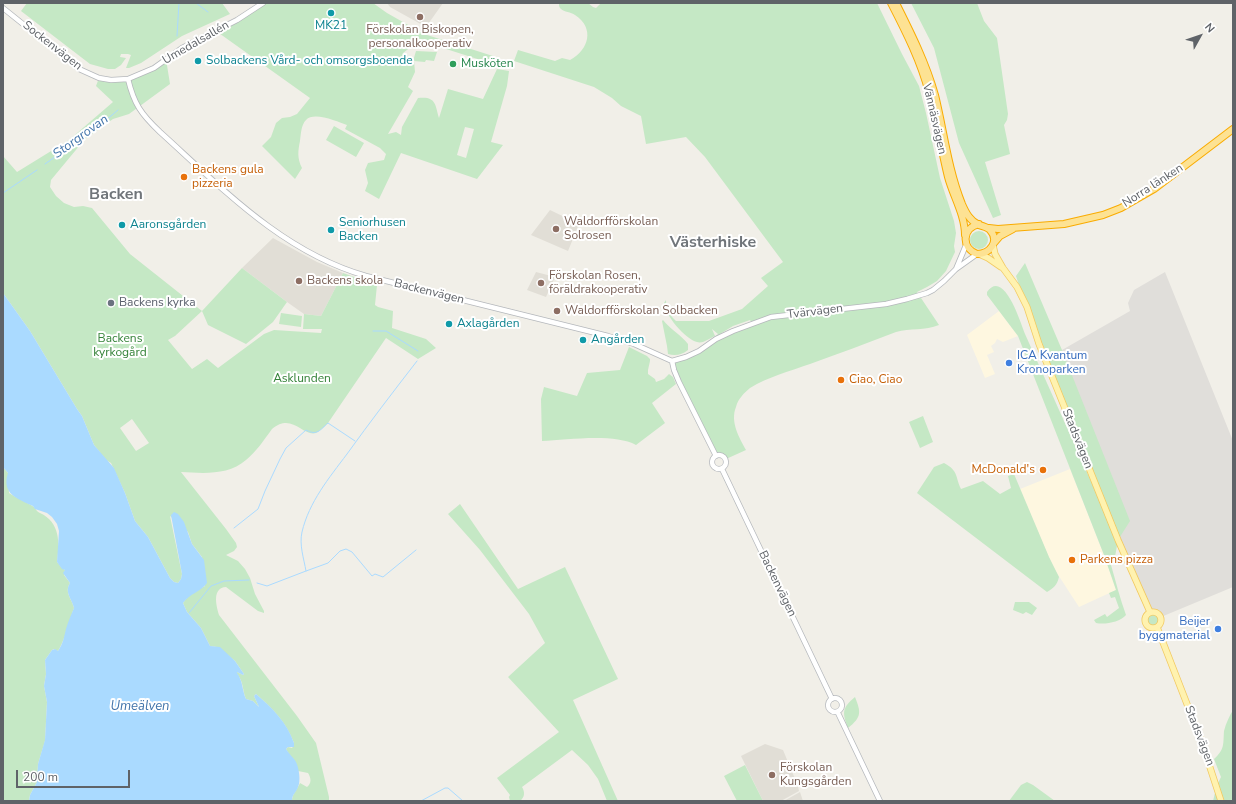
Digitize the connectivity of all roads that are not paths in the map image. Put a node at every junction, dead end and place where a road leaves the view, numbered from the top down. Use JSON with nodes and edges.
{"nodes":[{"id":1,"x":263,"y":3,"type":"edge"},
{"id":2,"x":891,"y":3,"type":"edge"},
{"id":3,"x":896,"y":3,"type":"edge"},
{"id":4,"x":3,"y":8,"type":"edge"},
{"id":5,"x":128,"y":79,"type":"junction"},
{"id":6,"x":1233,"y":129,"type":"edge"},
{"id":7,"x":979,"y":224,"type":"junction"},
{"id":8,"x":1016,"y":227,"type":"junction"},
{"id":9,"x":989,"y":228,"type":"junction"},
{"id":10,"x":965,"y":242,"type":"junction"},
{"id":11,"x":994,"y":244,"type":"junction"},
{"id":12,"x":978,"y":254,"type":"junction"},
{"id":13,"x":1003,"y":268,"type":"junction"},
{"id":14,"x":956,"y":269,"type":"junction"},
{"id":15,"x":672,"y":361,"type":"junction"},
{"id":16,"x":716,"y":456,"type":"junction"},
{"id":17,"x":722,"y":469,"type":"junction"},
{"id":18,"x":1150,"y":612,"type":"junction"},
{"id":19,"x":1157,"y":627,"type":"junction"},
{"id":20,"x":832,"y":699,"type":"junction"},
{"id":21,"x":838,"y":713,"type":"junction"},
{"id":22,"x":880,"y":801,"type":"edge"},
{"id":23,"x":1221,"y":801,"type":"edge"}],
"edges":[{"from":1,"to":5,"type":"street","name":"Umedalsallén"},
{"from":2,"to":10,"type":"highway","name":"Vännäsvägen"},
{"from":3,"to":7,"type":"highway","name":"Vännäsvägen"},
{"from":4,"to":5,"type":"street","name":"Sockenvägen"},
{"from":5,"to":15,"type":"street","name":"Backenvägen"},
{"from":6,"to":8,"type":"highway","name":"Norra länken"},
{"from":7,"to":9,"type":"highway"},
{"from":7,"to":10,"type":"highway"},
{"from":8,"to":9,"type":"highway","name":"Norra länken"},
{"from":8,"to":11,"type":"highway","name":"Norra länken"},
{"from":9,"to":11,"type":"highway"},
{"from":10,"to":12,"type":"highway"},
{"from":10,"to":14,"type":"street","name":"Tvärvägen"},
{"from":11,"to":12,"type":"highway"},
{"from":11,"to":13,"type":"main road","name":"Stadsvägen"},
{"from":12,"to":13,"type":"main road","name":"Stadsvägen"},
{"from":12,"to":14,"type":"street","name":"Tvärvägen"},
{"from":13,"to":18,"type":"main road","name":"Stadsvägen"},
{"from":14,"to":15,"type":"street","name":"Tvärvägen"},
{"from":15,"to":16,"type":"street","name":"Backenvägen"},
{"from":16,"to":17,"type":"street","name":"Backenvägen"},
{"from":16,"to":17,"type":"street","name":"Backenvägen"},
{"from":17,"to":20,"type":"street","name":"Backenvägen"},
{"from":18,"to":19,"type":"main road"},
{"from":18,"to":19,"type":"main road"},
{"from":19,"to":23,"type":"main road","name":"Stadsvägen"},
{"from":20,"to":21,"type":"street","name":"Backenvägen"},
{"from":20,"to":21,"type":"street","name":"Backenvägen"},
{"from":21,"to":22,"type":"street","name":"Backenvägen"}]}
